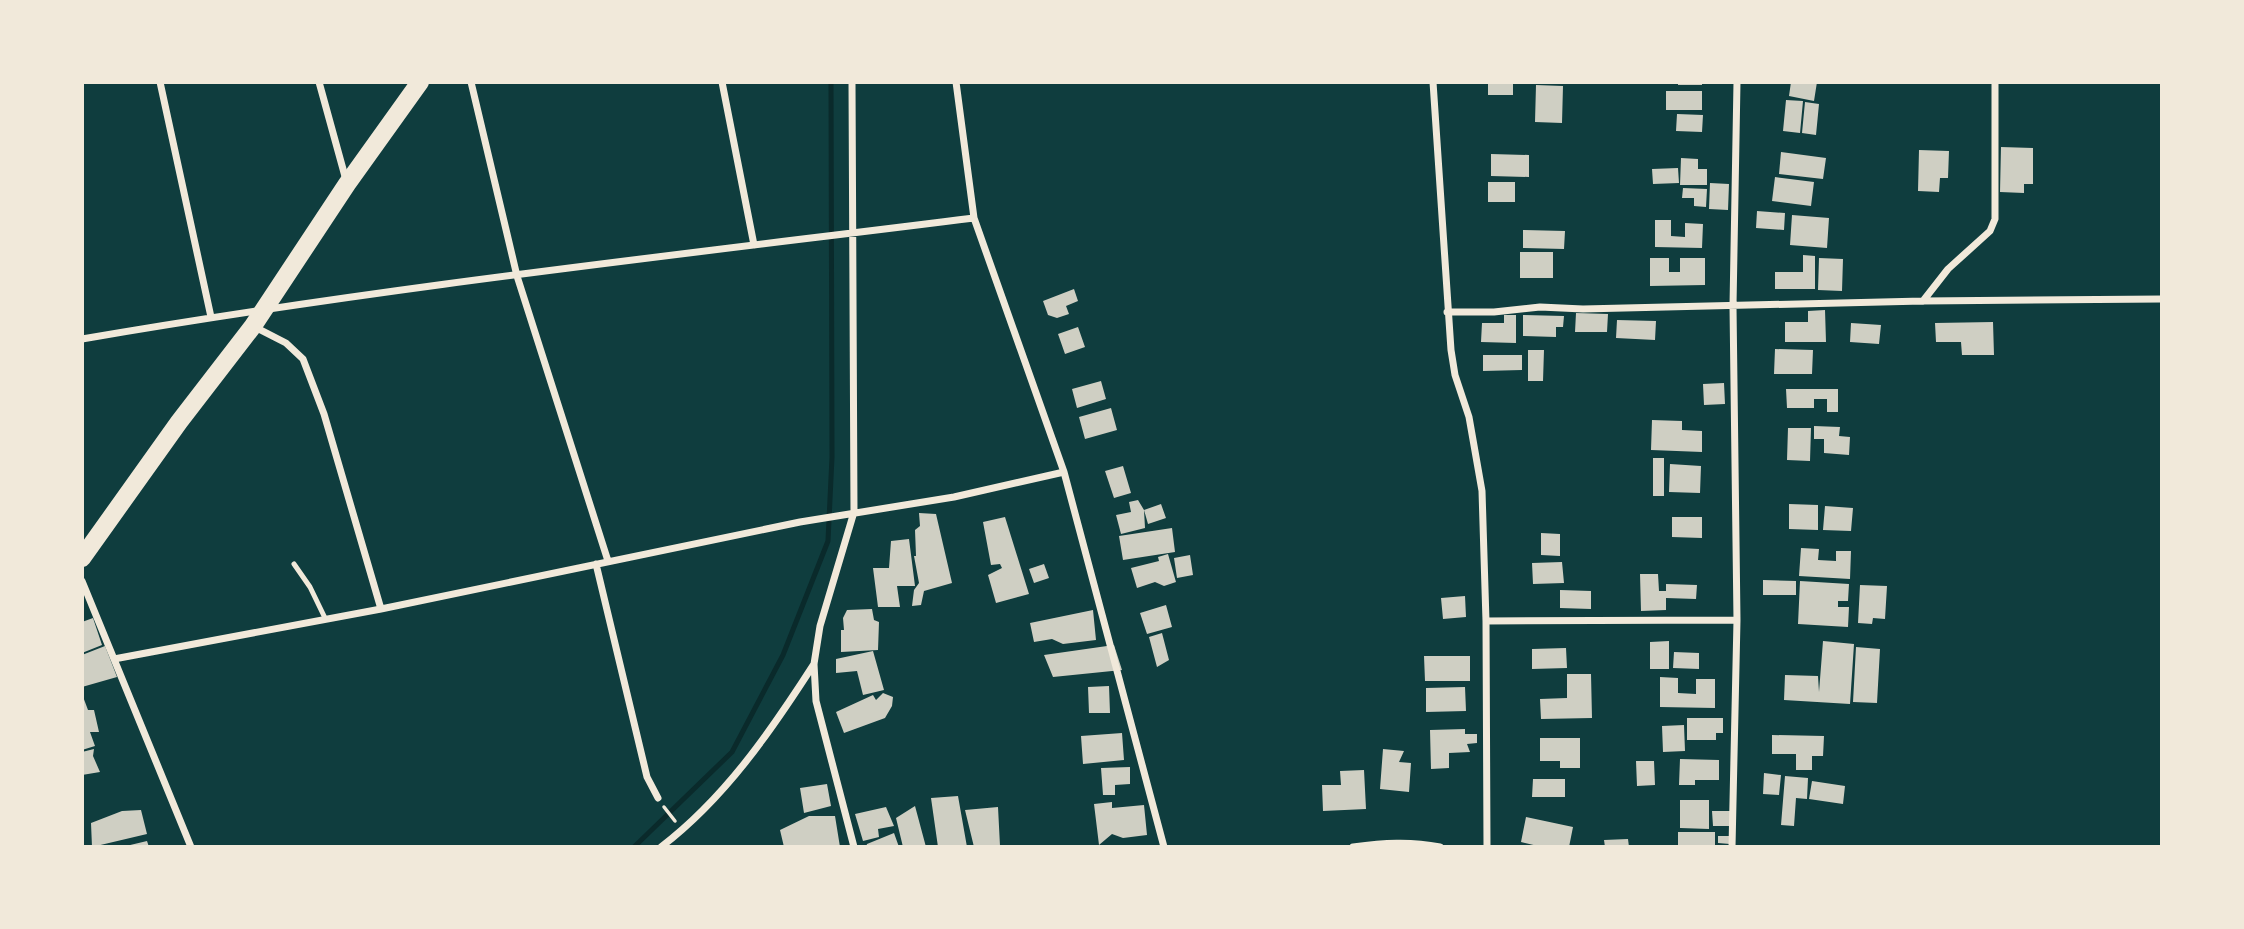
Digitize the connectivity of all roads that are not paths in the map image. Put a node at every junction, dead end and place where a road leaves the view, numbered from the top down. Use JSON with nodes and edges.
{"nodes":[{"id":1,"x":160,"y":82,"type":"edge"},
{"id":2,"x":319,"y":82,"type":"edge"},
{"id":3,"x":420,"y":82,"type":"edge"},
{"id":4,"x":471,"y":82,"type":"edge"},
{"id":5,"x":722,"y":82,"type":"edge"},
{"id":6,"x":852,"y":82,"type":"edge"},
{"id":7,"x":956,"y":82,"type":"edge"},
{"id":8,"x":1433,"y":82,"type":"edge"},
{"id":9,"x":1737,"y":82,"type":"edge"},
{"id":10,"x":1996,"y":82,"type":"edge"},
{"id":11,"x":347,"y":184,"type":"junction"},
{"id":12,"x":974,"y":218,"type":"junction"},
{"id":13,"x":852,"y":233,"type":"junction"},
{"id":14,"x":754,"y":245,"type":"junction"},
{"id":15,"x":517,"y":276,"type":"junction"},
{"id":16,"x":2162,"y":299,"type":"edge"},
{"id":17,"x":1923,"y":301,"type":"junction"},
{"id":18,"x":1732,"y":306,"type":"junction"},
{"id":19,"x":264,"y":310,"type":"junction"},
{"id":20,"x":1447,"y":312,"type":"junction"},
{"id":21,"x":211,"y":317,"type":"junction"},
{"id":22,"x":253,"y":326,"type":"junction"},
{"id":23,"x":82,"y":339,"type":"edge"},
{"id":24,"x":1064,"y":472,"type":"junction"},
{"id":25,"x":854,"y":512,"type":"junction"},
{"id":26,"x":82,"y":558,"type":"edge"},
{"id":27,"x":608,"y":561,"type":"junction"},
{"id":28,"x":294,"y":564,"type":"dead end"},
{"id":29,"x":596,"y":564,"type":"junction"},
{"id":30,"x":82,"y":581,"type":"edge"},
{"id":31,"x":381,"y":609,"type":"junction"},
{"id":32,"x":325,"y":618,"type":"junction"},
{"id":33,"x":1737,"y":620,"type":"junction"},
{"id":34,"x":1486,"y":621,"type":"junction"},
{"id":35,"x":114,"y":659,"type":"junction"},
{"id":36,"x":814,"y":664,"type":"junction"},
{"id":37,"x":658,"y":799,"type":"dead end"},
{"id":38,"x":191,"y":847,"type":"edge"},
{"id":39,"x":662,"y":847,"type":"edge"},
{"id":40,"x":854,"y":847,"type":"edge"},
{"id":41,"x":1164,"y":847,"type":"edge"},
{"id":42,"x":1353,"y":847,"type":"edge"},
{"id":43,"x":1440,"y":847,"type":"edge"},
{"id":44,"x":1487,"y":847,"type":"edge"},
{"id":45,"x":1732,"y":847,"type":"edge"}],
"edges":[{"from":1,"to":21,"type":"street"},
{"from":2,"to":11,"type":"street"},
{"from":3,"to":11,"type":"highway"},
{"from":4,"to":15,"type":"street"},
{"from":5,"to":14,"type":"street"},
{"from":6,"to":13,"type":"street"},
{"from":7,"to":12,"type":"street"},
{"from":8,"to":20,"type":"street"},
{"from":9,"to":18,"type":"street"},
{"from":10,"to":17,"type":"street"},
{"from":11,"to":19,"type":"highway"},
{"from":12,"to":13,"type":"street"},
{"from":12,"to":24,"type":"street"},
{"from":13,"to":14,"type":"street"},
{"from":13,"to":25,"type":"street"},
{"from":14,"to":15,"type":"street"},
{"from":15,"to":19,"type":"street"},
{"from":15,"to":27,"type":"street"},
{"from":16,"to":17,"type":"street"},
{"from":17,"to":18,"type":"street"},
{"from":18,"to":20,"type":"street"},
{"from":18,"to":33,"type":"street"},
{"from":19,"to":21,"type":"street"},
{"from":19,"to":22,"type":"highway"},
{"from":20,"to":34,"type":"street"},
{"from":21,"to":23,"type":"street"},
{"from":22,"to":26,"type":"highway"},
{"from":22,"to":31,"type":"street"},
{"from":24,"to":25,"type":"street"},
{"from":24,"to":41,"type":"street"},
{"from":25,"to":27,"type":"street"},
{"from":25,"to":36,"type":"street"},
{"from":27,"to":29,"type":"street"},
{"from":28,"to":32,"type":"lane"},
{"from":29,"to":31,"type":"street"},
{"from":29,"to":37,"type":"street"},
{"from":30,"to":35,"type":"street"},
{"from":31,"to":32,"type":"street"},
{"from":32,"to":35,"type":"street"},
{"from":33,"to":34,"type":"street"},
{"from":33,"to":45,"type":"street"},
{"from":34,"to":44,"type":"street"},
{"from":35,"to":38,"type":"street"},
{"from":36,"to":39,"type":"street"},
{"from":36,"to":40,"type":"street"},
{"from":42,"to":43,"type":"street"}]}
